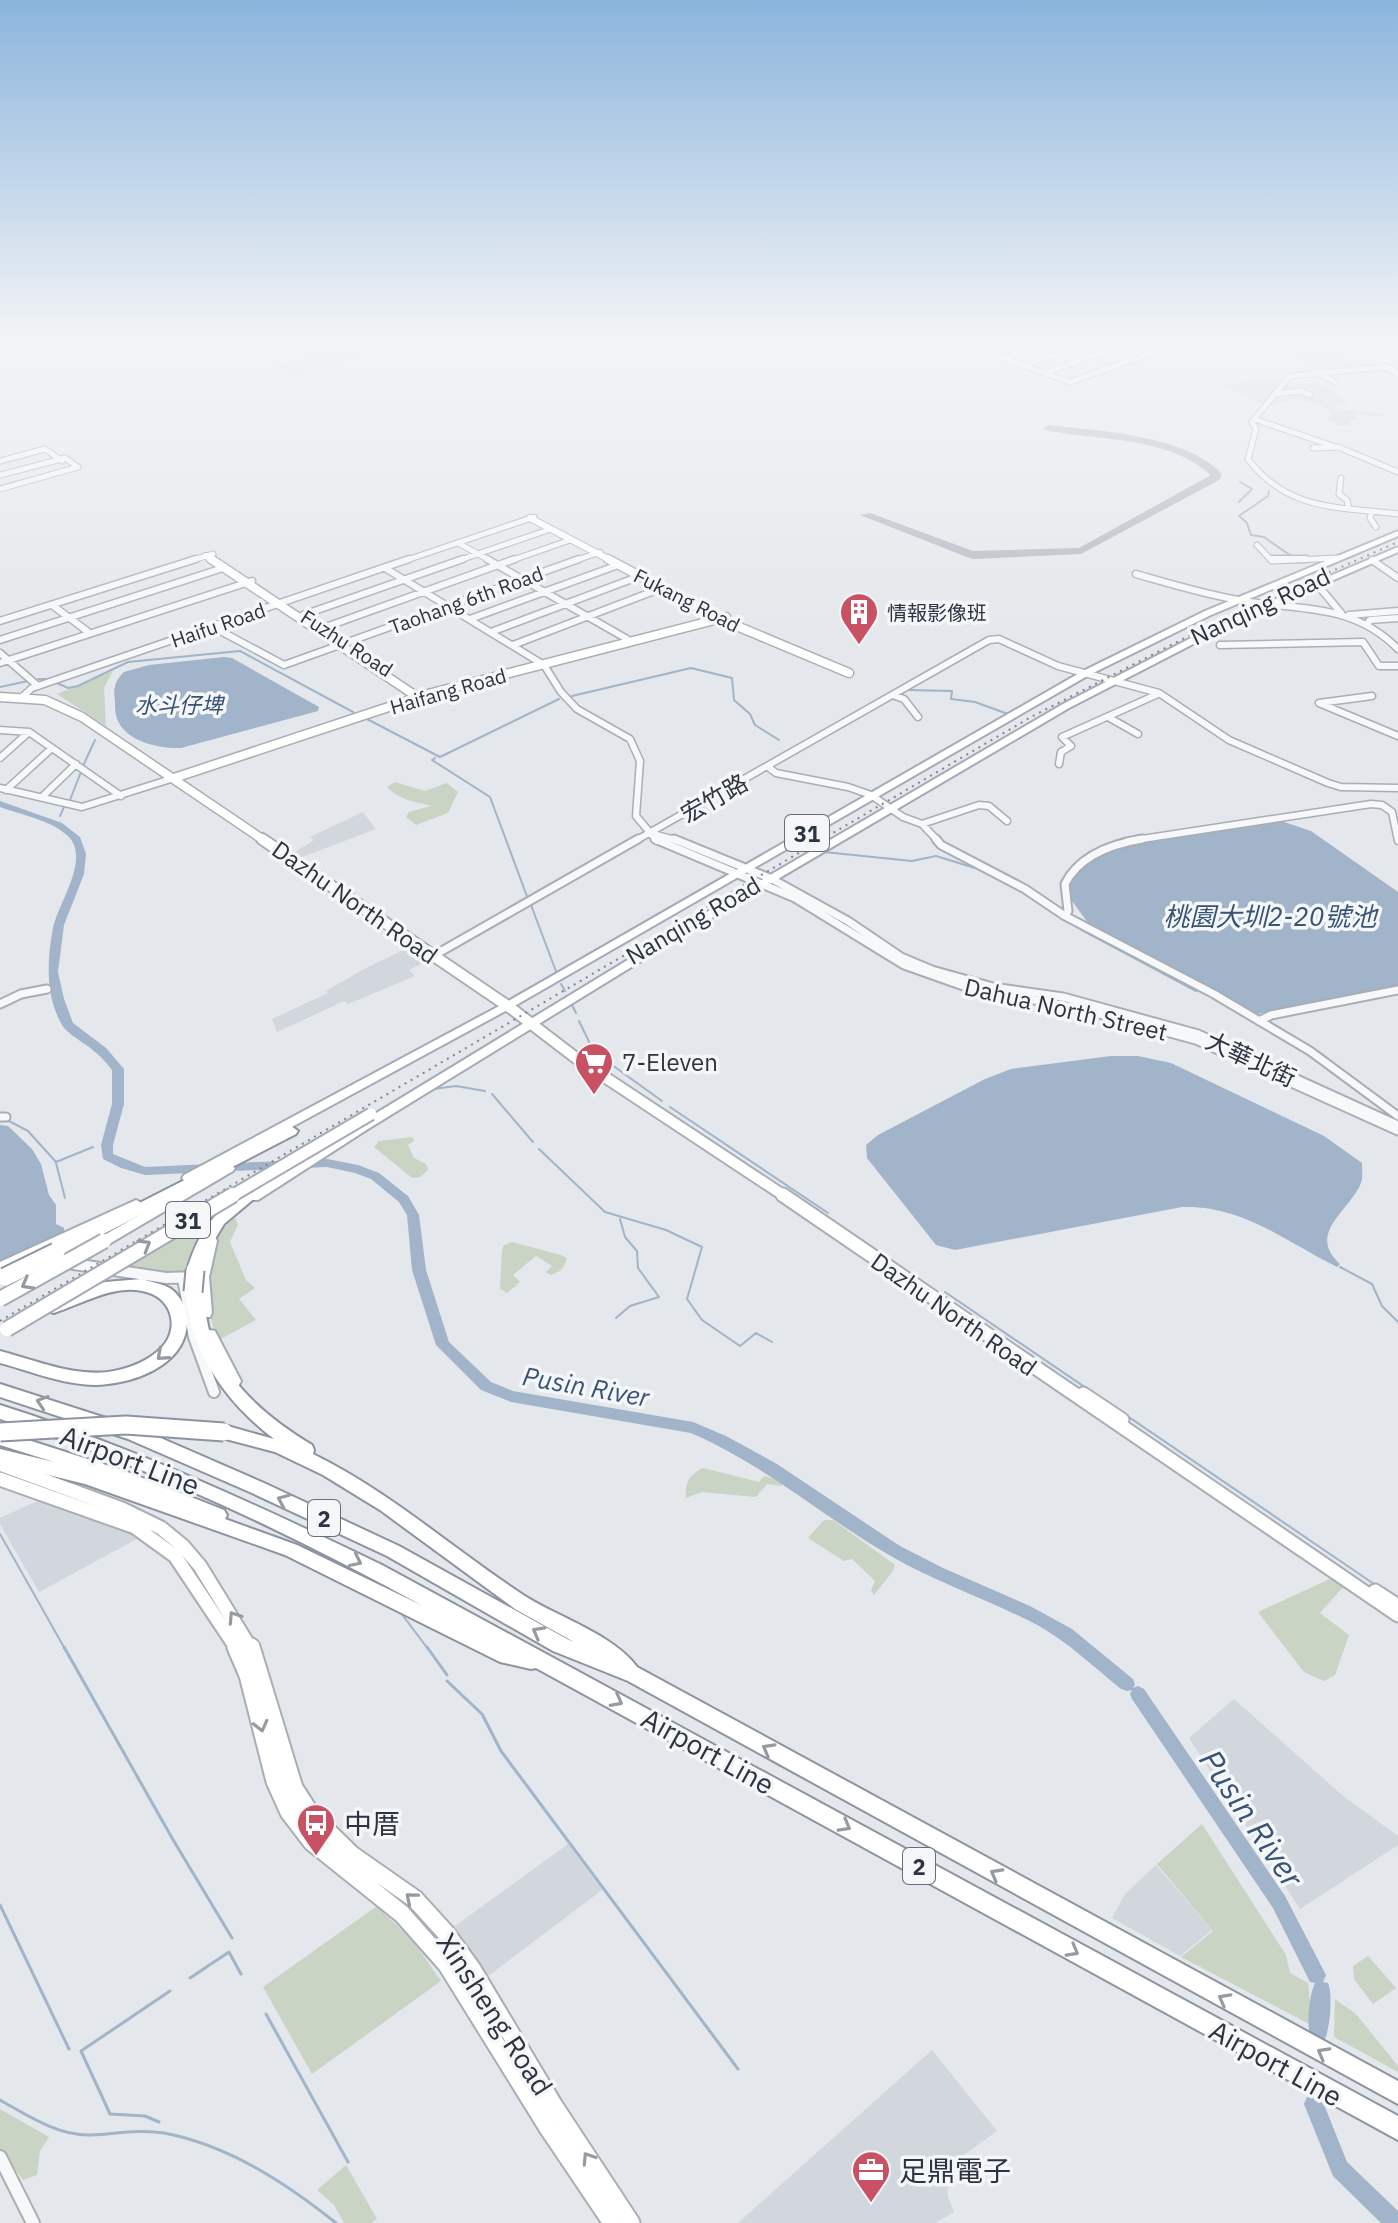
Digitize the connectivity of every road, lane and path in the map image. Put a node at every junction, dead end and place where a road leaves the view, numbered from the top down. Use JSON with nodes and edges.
{"nodes":[{"id":1,"x":1252,"y":444,"type":"edge"},
{"id":2,"x":1328,"y":444,"type":"edge"},
{"id":3,"x":1338,"y":447,"type":"junction"},
{"id":4,"x":1313,"y":448,"type":"dead end"},
{"id":5,"x":62,"y":458,"type":"junction"},
{"id":6,"x":0,"y":461,"type":"edge"},
{"id":7,"x":1398,"y":472,"type":"edge"},
{"id":8,"x":0,"y":475,"type":"edge"},
{"id":9,"x":1341,"y":478,"type":"dead end"},
{"id":10,"x":0,"y":489,"type":"edge"},
{"id":11,"x":1349,"y":509,"type":"junction"},
{"id":12,"x":1372,"y":511,"type":"junction"},
{"id":13,"x":1398,"y":514,"type":"edge"},
{"id":14,"x":532,"y":518,"type":"junction"},
{"id":15,"x":1376,"y":527,"type":"dead end"},
{"id":16,"x":551,"y":529,"type":"junction"},
{"id":17,"x":1398,"y":535,"type":"edge"},
{"id":18,"x":570,"y":540,"type":"junction"},
{"id":19,"x":458,"y":543,"type":"junction"},
{"id":20,"x":1257,"y":545,"type":"dead end"},
{"id":21,"x":1398,"y":547,"type":"edge"},
{"id":22,"x":1324,"y":550,"type":"dead end"},
{"id":23,"x":596,"y":551,"type":"junction"},
{"id":24,"x":1352,"y":552,"type":"junction"},
{"id":25,"x":479,"y":554,"type":"junction"},
{"id":26,"x":209,"y":555,"type":"junction"},
{"id":27,"x":1369,"y":557,"type":"junction"},
{"id":28,"x":1336,"y":558,"type":"junction"},
{"id":29,"x":498,"y":565,"type":"junction"},
{"id":30,"x":618,"y":565,"type":"junction"},
{"id":31,"x":223,"y":568,"type":"junction"},
{"id":32,"x":385,"y":568,"type":"junction"},
{"id":33,"x":1136,"y":574,"type":"dead end"},
{"id":34,"x":640,"y":576,"type":"junction"},
{"id":35,"x":521,"y":578,"type":"junction"},
{"id":36,"x":1398,"y":578,"type":"edge"},
{"id":37,"x":247,"y":580,"type":"junction"},
{"id":38,"x":405,"y":580,"type":"junction"},
{"id":39,"x":1316,"y":583,"type":"junction"},
{"id":40,"x":662,"y":588,"type":"junction"},
{"id":41,"x":424,"y":591,"type":"junction"},
{"id":42,"x":545,"y":592,"type":"junction"},
{"id":43,"x":1242,"y":600,"type":"junction"},
{"id":44,"x":282,"y":603,"type":"junction"},
{"id":45,"x":566,"y":604,"type":"junction"},
{"id":46,"x":1263,"y":604,"type":"junction"},
{"id":47,"x":52,"y":605,"type":"junction"},
{"id":48,"x":447,"y":606,"type":"junction"},
{"id":49,"x":1398,"y":611,"type":"edge"},
{"id":50,"x":1208,"y":613,"type":"junction"},
{"id":51,"x":1345,"y":614,"type":"junction"},
{"id":52,"x":303,"y":615,"type":"junction"},
{"id":53,"x":588,"y":616,"type":"junction"},
{"id":54,"x":720,"y":617,"type":"junction"},
{"id":55,"x":70,"y":618,"type":"junction"},
{"id":56,"x":1398,"y":618,"type":"edge"},
{"id":57,"x":470,"y":619,"type":"junction"},
{"id":58,"x":0,"y":621,"type":"edge"},
{"id":59,"x":1227,"y":623,"type":"junction"},
{"id":60,"x":1368,"y":623,"type":"junction"},
{"id":61,"x":213,"y":627,"type":"junction"},
{"id":62,"x":323,"y":628,"type":"junction"},
{"id":63,"x":87,"y":631,"type":"junction"},
{"id":64,"x":491,"y":632,"type":"junction"},
{"id":65,"x":1179,"y":632,"type":"junction"},
{"id":66,"x":1190,"y":638,"type":"junction"},
{"id":67,"x":627,"y":639,"type":"junction"},
{"id":68,"x":0,"y":640,"type":"edge"},
{"id":69,"x":343,"y":643,"type":"junction"},
{"id":70,"x":513,"y":645,"type":"junction"},
{"id":71,"x":1220,"y":645,"type":"dead end"},
{"id":72,"x":1397,"y":647,"type":"edge"},
{"id":73,"x":3,"y":659,"type":"edge"},
{"id":74,"x":542,"y":664,"type":"junction"},
{"id":75,"x":1398,"y":666,"type":"edge"},
{"id":76,"x":848,"y":672,"type":"dead end"},
{"id":77,"x":1090,"y":674,"type":"junction"},
{"id":78,"x":1112,"y":679,"type":"junction"},
{"id":79,"x":38,"y":686,"type":"junction"},
{"id":80,"x":1159,"y":693,"type":"junction"},
{"id":81,"x":419,"y":694,"type":"junction"},
{"id":82,"x":895,"y":696,"type":"junction"},
{"id":83,"x":1372,"y":696,"type":"dead end"},
{"id":84,"x":0,"y":697,"type":"edge"},
{"id":85,"x":26,"y":697,"type":"junction"},
{"id":86,"x":918,"y":717,"type":"dead end"},
{"id":87,"x":1108,"y":717,"type":"junction"},
{"id":88,"x":1003,"y":726,"type":"junction"},
{"id":89,"x":0,"y":730,"type":"edge"},
{"id":90,"x":29,"y":732,"type":"junction"},
{"id":91,"x":1138,"y":734,"type":"dead end"},
{"id":92,"x":1398,"y":736,"type":"edge"},
{"id":93,"x":962,"y":744,"type":"junction"},
{"id":94,"x":52,"y":748,"type":"junction"},
{"id":95,"x":978,"y":752,"type":"junction"},
{"id":96,"x":0,"y":758,"type":"edge"},
{"id":97,"x":76,"y":764,"type":"junction"},
{"id":98,"x":1059,"y":764,"type":"dead end"},
{"id":99,"x":768,"y":767,"type":"junction"},
{"id":100,"x":945,"y":775,"type":"junction"},
{"id":101,"x":174,"y":778,"type":"junction"},
{"id":102,"x":1398,"y":788,"type":"edge"},
{"id":103,"x":3,"y":789,"type":"edge"},
{"id":104,"x":43,"y":796,"type":"junction"},
{"id":105,"x":121,"y":796,"type":"junction"},
{"id":106,"x":881,"y":802,"type":"junction"},
{"id":107,"x":1007,"y":821,"type":"dead end"},
{"id":108,"x":922,"y":824,"type":"junction"},
{"id":109,"x":652,"y":834,"type":"junction"},
{"id":110,"x":1398,"y":842,"type":"edge"},
{"id":111,"x":757,"y":876,"type":"junction"},
{"id":112,"x":693,"y":901,"type":"junction"},
{"id":113,"x":721,"y":907,"type":"junction"},
{"id":114,"x":1065,"y":916,"type":"junction"},
{"id":115,"x":654,"y":928,"type":"junction"},
{"id":116,"x":664,"y":936,"type":"junction"},
{"id":117,"x":433,"y":956,"type":"junction"},
{"id":118,"x":958,"y":979,"type":"joint"},
{"id":119,"x":47,"y":989,"type":"dead end"},
{"id":120,"x":1398,"y":990,"type":"edge"},
{"id":121,"x":0,"y":1004,"type":"edge"},
{"id":122,"x":510,"y":1007,"type":"junction"},
{"id":123,"x":529,"y":1020,"type":"junction"},
{"id":124,"x":1259,"y":1021,"type":"junction"},
{"id":125,"x":1398,"y":1116,"type":"edge"},
{"id":126,"x":1398,"y":1128,"type":"edge"},
{"id":127,"x":291,"y":1131,"type":"junction"},
{"id":128,"x":291,"y":1166,"type":"junction"},
{"id":129,"x":38,"y":1257,"type":"junction"},
{"id":130,"x":1,"y":1274,"type":"edge"},
{"id":131,"x":202,"y":1277,"type":"junction"},
{"id":132,"x":183,"y":1279,"type":"junction"},
{"id":133,"x":0,"y":1299,"type":"edge"},
{"id":134,"x":4,"y":1331,"type":"edge"},
{"id":135,"x":0,"y":1357,"type":"edge"},
{"id":136,"x":234,"y":1381,"type":"dead end"},
{"id":137,"x":0,"y":1390,"type":"edge"},
{"id":138,"x":214,"y":1392,"type":"dead end"},
{"id":139,"x":0,"y":1412,"type":"edge"},
{"id":140,"x":0,"y":1435,"type":"edge"},
{"id":141,"x":0,"y":1456,"type":"edge"},
{"id":142,"x":0,"y":1464,"type":"edge"},
{"id":143,"x":0,"y":1479,"type":"edge"},
{"id":144,"x":402,"y":1516,"type":"junction"},
{"id":145,"x":291,"y":1550,"type":"junction"},
{"id":146,"x":1398,"y":1606,"type":"edge"},
{"id":147,"x":1398,"y":1615,"type":"edge"},
{"id":148,"x":548,"y":1664,"type":"junction"},
{"id":149,"x":635,"y":1675,"type":"junction"},
{"id":150,"x":1398,"y":2093,"type":"edge"},
{"id":151,"x":1398,"y":2129,"type":"edge"},
{"id":152,"x":0,"y":2157,"type":"edge"},
{"id":153,"x":33,"y":2223,"type":"edge"},
{"id":154,"x":612,"y":2223,"type":"edge"},
{"id":155,"x":631,"y":2223,"type":"edge"}],
"edges":[{"from":1,"to":11,"type":"street"},
{"from":2,"to":3,"type":"street"},
{"from":3,"to":4,"type":"street"},
{"from":3,"to":7,"type":"street"},
{"from":5,"to":6,"type":"street"},
{"from":5,"to":8,"type":"street"},
{"from":5,"to":10,"type":"street"},
{"from":9,"to":11,"type":"street"},
{"from":11,"to":12,"type":"street"},
{"from":12,"to":13,"type":"street"},
{"from":12,"to":15,"type":"street"},
{"from":14,"to":16,"type":"street","name":"Fukang Road"},
{"from":14,"to":19,"type":"street","name":"Haifu Road"},
{"from":14,"to":23,"type":"street","name":"Fukang Road"},
{"from":16,"to":18,"type":"street","name":"Fukang Road"},
{"from":16,"to":25,"type":"street"},
{"from":17,"to":24,"type":"main road","number":"31"},
{"from":17,"to":27,"type":"main road","name":"Nanqing Road","number":"31"},
{"from":18,"to":23,"type":"street","name":"Fukang Road"},
{"from":18,"to":29,"type":"street"},
{"from":19,"to":25,"type":"street"},
{"from":19,"to":32,"type":"street","name":"Haifu Road"},
{"from":20,"to":28,"type":"street"},
{"from":21,"to":27,"type":"main road","name":"Nanqing Road","number":"31"},
{"from":22,"to":28,"type":"street"},
{"from":23,"to":30,"type":"street","name":"Fukang Road"},
{"from":23,"to":35,"type":"street","name":"Taohang 6th Road"},
{"from":23,"to":54,"type":"street","name":"Fukang Road"},
{"from":24,"to":27,"type":"main road"},
{"from":24,"to":28,"type":"main road","number":"31"},
{"from":25,"to":29,"type":"street"},
{"from":25,"to":38,"type":"street"},
{"from":26,"to":31,"type":"street","name":"Fuzhu Road"},
{"from":26,"to":37,"type":"street","name":"Fuzhu Road"},
{"from":26,"to":47,"type":"street"},
{"from":27,"to":36,"type":"street"},
{"from":27,"to":39,"type":"main road","number":"31"},
{"from":27,"to":43,"type":"main road","name":"Nanqing Road","number":"31"},
{"from":27,"to":46,"type":"main road","name":"Nanqing Road","number":"31"},
{"from":28,"to":43,"type":"main road","number":"31"},
{"from":29,"to":35,"type":"street"},
{"from":29,"to":41,"type":"street"},
{"from":30,"to":34,"type":"street","name":"Fukang Road"},
{"from":30,"to":42,"type":"street"},
{"from":31,"to":37,"type":"street","name":"Fuzhu Road"},
{"from":31,"to":55,"type":"street"},
{"from":32,"to":38,"type":"street"},
{"from":32,"to":44,"type":"street","name":"Haifu Road"},
{"from":33,"to":43,"type":"street"},
{"from":34,"to":40,"type":"street","name":"Fukang Road"},
{"from":34,"to":45,"type":"street"},
{"from":35,"to":42,"type":"street"},
{"from":35,"to":48,"type":"street","name":"Taohang 6th Road"},
{"from":37,"to":44,"type":"street","name":"Fuzhu Road"},
{"from":37,"to":63,"type":"street"},
{"from":37,"to":73,"type":"street"},
{"from":38,"to":41,"type":"street"},
{"from":38,"to":52,"type":"street"},
{"from":39,"to":46,"type":"main road","number":"31"},
{"from":39,"to":51,"type":"street"},
{"from":40,"to":53,"type":"street"},
{"from":40,"to":54,"type":"street","name":"Fukang Road"},
{"from":41,"to":48,"type":"street"},
{"from":41,"to":62,"type":"street"},
{"from":42,"to":45,"type":"street"},
{"from":42,"to":57,"type":"street"},
{"from":43,"to":46,"type":"street"},
{"from":43,"to":50,"type":"main road","number":"31"},
{"from":43,"to":65,"type":"main road","name":"Nanqing Road","number":"31"},
{"from":44,"to":52,"type":"street","name":"Fuzhu Road"},
{"from":44,"to":61,"type":"street","name":"Haifu Road"},
{"from":44,"to":69,"type":"street","name":"Fuzhu Road"},
{"from":45,"to":53,"type":"street"},
{"from":45,"to":64,"type":"street"},
{"from":46,"to":51,"type":"street"},
{"from":46,"to":59,"type":"main road","number":"31"},
{"from":46,"to":66,"type":"main road","name":"Nanqing Road","number":"31"},
{"from":47,"to":55,"type":"street"},
{"from":47,"to":58,"type":"street"},
{"from":48,"to":57,"type":"street"},
{"from":48,"to":69,"type":"street","name":"Taohang 6th Road"},
{"from":49,"to":51,"type":"street"},
{"from":50,"to":65,"type":"main road"},
{"from":50,"to":77,"type":"main road","number":"31"},
{"from":51,"to":60,"type":"street"},
{"from":52,"to":62,"type":"street","name":"Fuzhu Road"},
{"from":53,"to":67,"type":"street"},
{"from":53,"to":70,"type":"street"},
{"from":54,"to":67,"type":"street","name":"Haifang Road"},
{"from":54,"to":74,"type":"street","name":"Haifang Road"},
{"from":54,"to":76,"type":"street","name":"Fukang Road"},
{"from":55,"to":63,"type":"street"},
{"from":55,"to":68,"type":"street"},
{"from":56,"to":60,"type":"street"},
{"from":57,"to":64,"type":"street"},
{"from":59,"to":66,"type":"main road"},
{"from":59,"to":78,"type":"main road","number":"31"},
{"from":60,"to":72,"type":"street"},
{"from":61,"to":69,"type":"street","name":"Taohang 6th Road"},
{"from":61,"to":79,"type":"street","name":"Haifu Road"},
{"from":62,"to":69,"type":"street","name":"Fuzhu Road"},
{"from":63,"to":73,"type":"street"},
{"from":64,"to":70,"type":"street"},
{"from":65,"to":77,"type":"main road","name":"Nanqing Road","number":"31"},
{"from":66,"to":78,"type":"main road","name":"Nanqing Road","number":"31"},
{"from":67,"to":74,"type":"street","name":"Haifang Road"},
{"from":69,"to":81,"type":"street","name":"Fuzhu Road"},
{"from":70,"to":74,"type":"street"},
{"from":71,"to":75,"type":"street"},
{"from":73,"to":79,"type":"street"},
{"from":74,"to":81,"type":"street","name":"Haifang Road"},
{"from":74,"to":109,"type":"street"},
{"from":77,"to":78,"type":"street"},
{"from":77,"to":82,"type":"street","name":"宏竹路"},
{"from":77,"to":88,"type":"main road","name":"Nanqing Road","number":"31"},
{"from":77,"to":93,"type":"main road","number":"31"},
{"from":78,"to":80,"type":"street"},
{"from":78,"to":95,"type":"main road","name":"Nanqing Road","number":"31"},
{"from":78,"to":100,"type":"main road","number":"31"},
{"from":79,"to":85,"type":"street"},
{"from":80,"to":87,"type":"street"},
{"from":80,"to":102,"type":"street"},
{"from":81,"to":101,"type":"street","name":"Haifang Road"},
{"from":82,"to":86,"type":"street"},
{"from":82,"to":99,"type":"street","name":"宏竹路"},
{"from":83,"to":92,"type":"street"},
{"from":84,"to":85,"type":"street","name":"Dazhu North Road"},
{"from":85,"to":101,"type":"street","name":"Dazhu North Road"},
{"from":87,"to":91,"type":"street"},
{"from":87,"to":98,"type":"street"},
{"from":88,"to":93,"type":"main road"},
{"from":88,"to":106,"type":"main road","name":"Nanqing Road","number":"31"},
{"from":89,"to":90,"type":"street"},
{"from":90,"to":94,"type":"street"},
{"from":90,"to":96,"type":"street"},
{"from":93,"to":106,"type":"main road","number":"31"},
{"from":94,"to":97,"type":"street"},
{"from":94,"to":103,"type":"street"},
{"from":95,"to":100,"type":"main road"},
{"from":95,"to":106,"type":"main road","name":"Nanqing Road","number":"31"},
{"from":97,"to":104,"type":"street"},
{"from":97,"to":105,"type":"street"},
{"from":99,"to":106,"type":"street"},
{"from":99,"to":109,"type":"street","name":"宏竹路"},
{"from":100,"to":106,"type":"main road","number":"31"},
{"from":101,"to":105,"type":"street","name":"Haifang Road"},
{"from":101,"to":117,"type":"street","name":"Dazhu North Road"},
{"from":103,"to":104,"type":"street","name":"Haifang Road"},
{"from":104,"to":105,"type":"street","name":"Haifang Road"},
{"from":106,"to":108,"type":"street"},
{"from":106,"to":111,"type":"main road","name":"Nanqing Road","number":"31"},
{"from":106,"to":111,"type":"main road","number":"31"},
{"from":107,"to":108,"type":"street"},
{"from":108,"to":114,"type":"street"},
{"from":109,"to":111,"type":"street"},
{"from":109,"to":117,"type":"street","name":"宏竹路"},
{"from":110,"to":114,"type":"street"},
{"from":111,"to":112,"type":"main road","number":"31"},
{"from":111,"to":113,"type":"main road","number":"31"},
{"from":111,"to":115,"type":"main road","name":"Nanqing Road","number":"31"},
{"from":111,"to":116,"type":"main road","name":"Nanqing Road","number":"31"},
{"from":111,"to":118,"type":"street","name":"Dahua North Street"},
{"from":111,"to":126,"type":"street","name":"Dahua North Street"},
{"from":112,"to":115,"type":"main road"},
{"from":112,"to":122,"type":"main road","number":"31"},
{"from":113,"to":116,"type":"main road"},
{"from":113,"to":123,"type":"main road","number":"31"},
{"from":114,"to":124,"type":"street"},
{"from":115,"to":122,"type":"main road","name":"Nanqing Road","number":"31"},
{"from":116,"to":123,"type":"main road","name":"Nanqing Road","number":"31"},
{"from":117,"to":122,"type":"street","name":"Dazhu North Road"},
{"from":118,"to":126,"type":"street","name":"大華北街"},
{"from":119,"to":121,"type":"street"},
{"from":120,"to":124,"type":"street"},
{"from":122,"to":123,"type":"street","name":"Dazhu North Road"},
{"from":122,"to":127,"type":"main road","name":"Nanqing Road","number":"31"},
{"from":122,"to":129,"type":"main road","number":"31"},
{"from":123,"to":128,"type":"main road","name":"Nanqing Road","number":"31","bridge":true},
{"from":123,"to":128,"type":"main road"},
{"from":123,"to":146,"type":"street","name":"Dazhu North Road"},
{"from":123,"to":147,"type":"street","name":"Dazhu North Road"},
{"from":124,"to":125,"type":"street"},
{"from":127,"to":130,"type":"highway","bridge":true},
{"from":127,"to":133,"type":"main road","number":"31","one_way":true,"bridge":true},
{"from":128,"to":131,"type":"main road"},
{"from":134,"to":128,"type":"main road","name":"Nanqing Road","number":"31","one_way":true,"bridge":true},
{"from":128,"to":144,"type":"highway","bridge":true},
{"from":129,"to":130,"type":"main road","number":"31"},
{"from":129,"to":132,"type":"street"},
{"from":131,"to":132,"type":"street"},
{"from":131,"to":136,"type":"main road"},
{"from":132,"to":138,"type":"street"},
{"from":134,"to":135,"type":"highway","one_way":true,"bridge":true},
{"from":149,"to":137,"type":"highway","name":"Airport Line","number":"2","one_way":true},
{"from":139,"to":148,"type":"highway","name":"Airport Line","number":"2","one_way":true},
{"from":140,"to":144,"type":"highway","bridge":true},
{"from":140,"to":145,"type":"highway"},
{"from":141,"to":145,"type":"highway"},
{"from":155,"to":142,"type":"street","name":"Xinsheng Road","one_way":true},
{"from":143,"to":154,"type":"street","name":"Xinsheng Road","one_way":true},
{"from":144,"to":149,"type":"highway"},
{"from":145,"to":148,"type":"highway"},
{"from":148,"to":151,"type":"highway","name":"Airport Line","number":"2","one_way":true},
{"from":150,"to":149,"type":"highway","name":"Airport Line","number":"2","one_way":true},
{"from":152,"to":153,"type":"street"}]}
